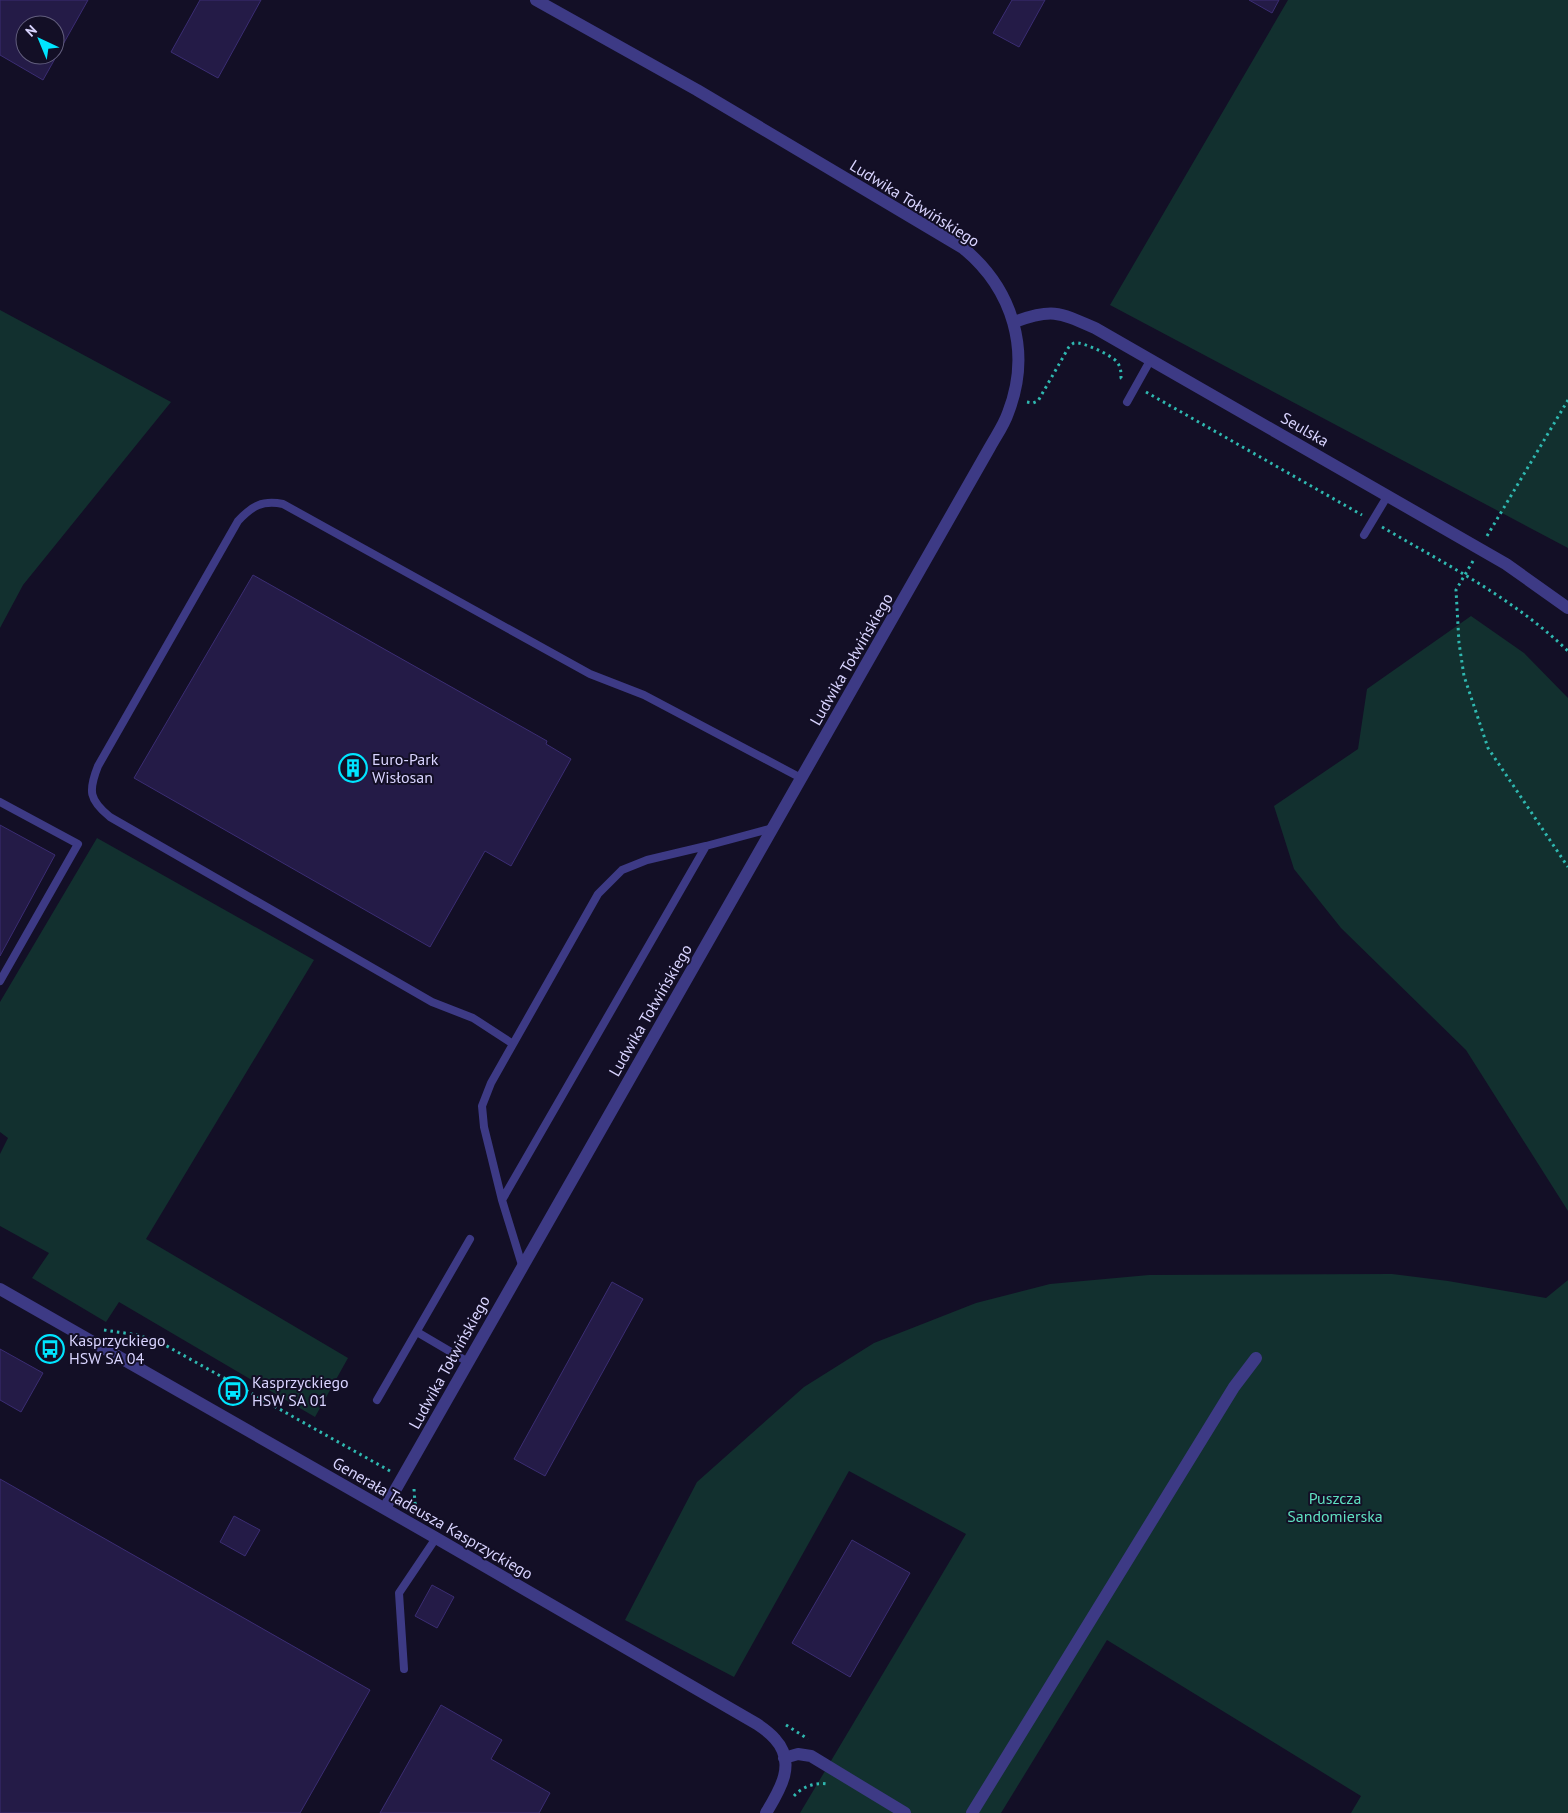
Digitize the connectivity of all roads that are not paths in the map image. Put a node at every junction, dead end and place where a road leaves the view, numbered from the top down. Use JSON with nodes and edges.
{"nodes":[{"id":1,"x":536,"y":0,"type":"edge"},
{"id":2,"x":1014,"y":322,"type":"junction"},
{"id":3,"x":1150,"y":359,"type":"junction"},
{"id":4,"x":1126,"y":402,"type":"dead end"},
{"id":5,"x":1388,"y":495,"type":"junction"},
{"id":6,"x":1364,"y":535,"type":"dead end"},
{"id":7,"x":1568,"y":608,"type":"edge"},
{"id":8,"x":801,"y":778,"type":"junction"},
{"id":9,"x":0,"y":802,"type":"edge"},
{"id":10,"x":773,"y":828,"type":"junction"},
{"id":11,"x":706,"y":846,"type":"junction"},
{"id":12,"x":0,"y":981,"type":"edge"},
{"id":13,"x":513,"y":1044,"type":"junction"},
{"id":14,"x":502,"y":1200,"type":"junction"},
{"id":15,"x":470,"y":1240,"type":"dead end"},
{"id":16,"x":522,"y":1265,"type":"junction"},
{"id":17,"x":0,"y":1289,"type":"edge"},
{"id":18,"x":417,"y":1332,"type":"junction"},
{"id":19,"x":1256,"y":1358,"type":"dead end"},
{"id":20,"x":468,"y":1362,"type":"junction"},
{"id":21,"x":377,"y":1400,"type":"dead end"},
{"id":22,"x":385,"y":1508,"type":"junction"},
{"id":23,"x":436,"y":1538,"type":"junction"},
{"id":24,"x":404,"y":1669,"type":"dead end"},
{"id":25,"x":784,"y":1758,"type":"junction"},
{"id":26,"x":766,"y":1813,"type":"edge"},
{"id":27,"x":905,"y":1813,"type":"edge"},
{"id":28,"x":972,"y":1813,"type":"edge"}],
"edges":[{"from":1,"to":2,"type":"street","name":"Ludwika Tołwińskiego"},
{"from":2,"to":3,"type":"street","name":"Seulska"},
{"from":2,"to":8,"type":"street","name":"Ludwika Tołwińskiego"},
{"from":3,"to":4,"type":"lane"},
{"from":3,"to":5,"type":"street","name":"Seulska"},
{"from":5,"to":6,"type":"lane"},
{"from":5,"to":7,"type":"street","name":"Seulska"},
{"from":8,"to":10,"type":"street","name":"Ludwika Tołwińskiego"},
{"from":8,"to":13,"type":"lane"},
{"from":9,"to":12,"type":"lane"},
{"from":10,"to":11,"type":"lane"},
{"from":10,"to":16,"type":"street","name":"Ludwika Tołwińskiego"},
{"from":11,"to":13,"type":"lane"},
{"from":11,"to":14,"type":"lane"},
{"from":13,"to":14,"type":"lane"},
{"from":14,"to":16,"type":"lane"},
{"from":15,"to":18,"type":"lane"},
{"from":16,"to":20,"type":"street","name":"Ludwika Tołwińskiego"},
{"from":17,"to":22,"type":"street","name":"Generała Tadeusza Kasprzyckiego"},
{"from":18,"to":20,"type":"lane"},
{"from":18,"to":21,"type":"lane"},
{"from":19,"to":28,"type":"street"},
{"from":20,"to":22,"type":"street","name":"Ludwika Tołwińskiego"},
{"from":22,"to":23,"type":"street","name":"Generała Tadeusza Kasprzyckiego"},
{"from":23,"to":24,"type":"lane"},
{"from":23,"to":25,"type":"street","name":"Generała Tadeusza Kasprzyckiego"},
{"from":25,"to":26,"type":"street"},
{"from":25,"to":27,"type":"street"}]}
